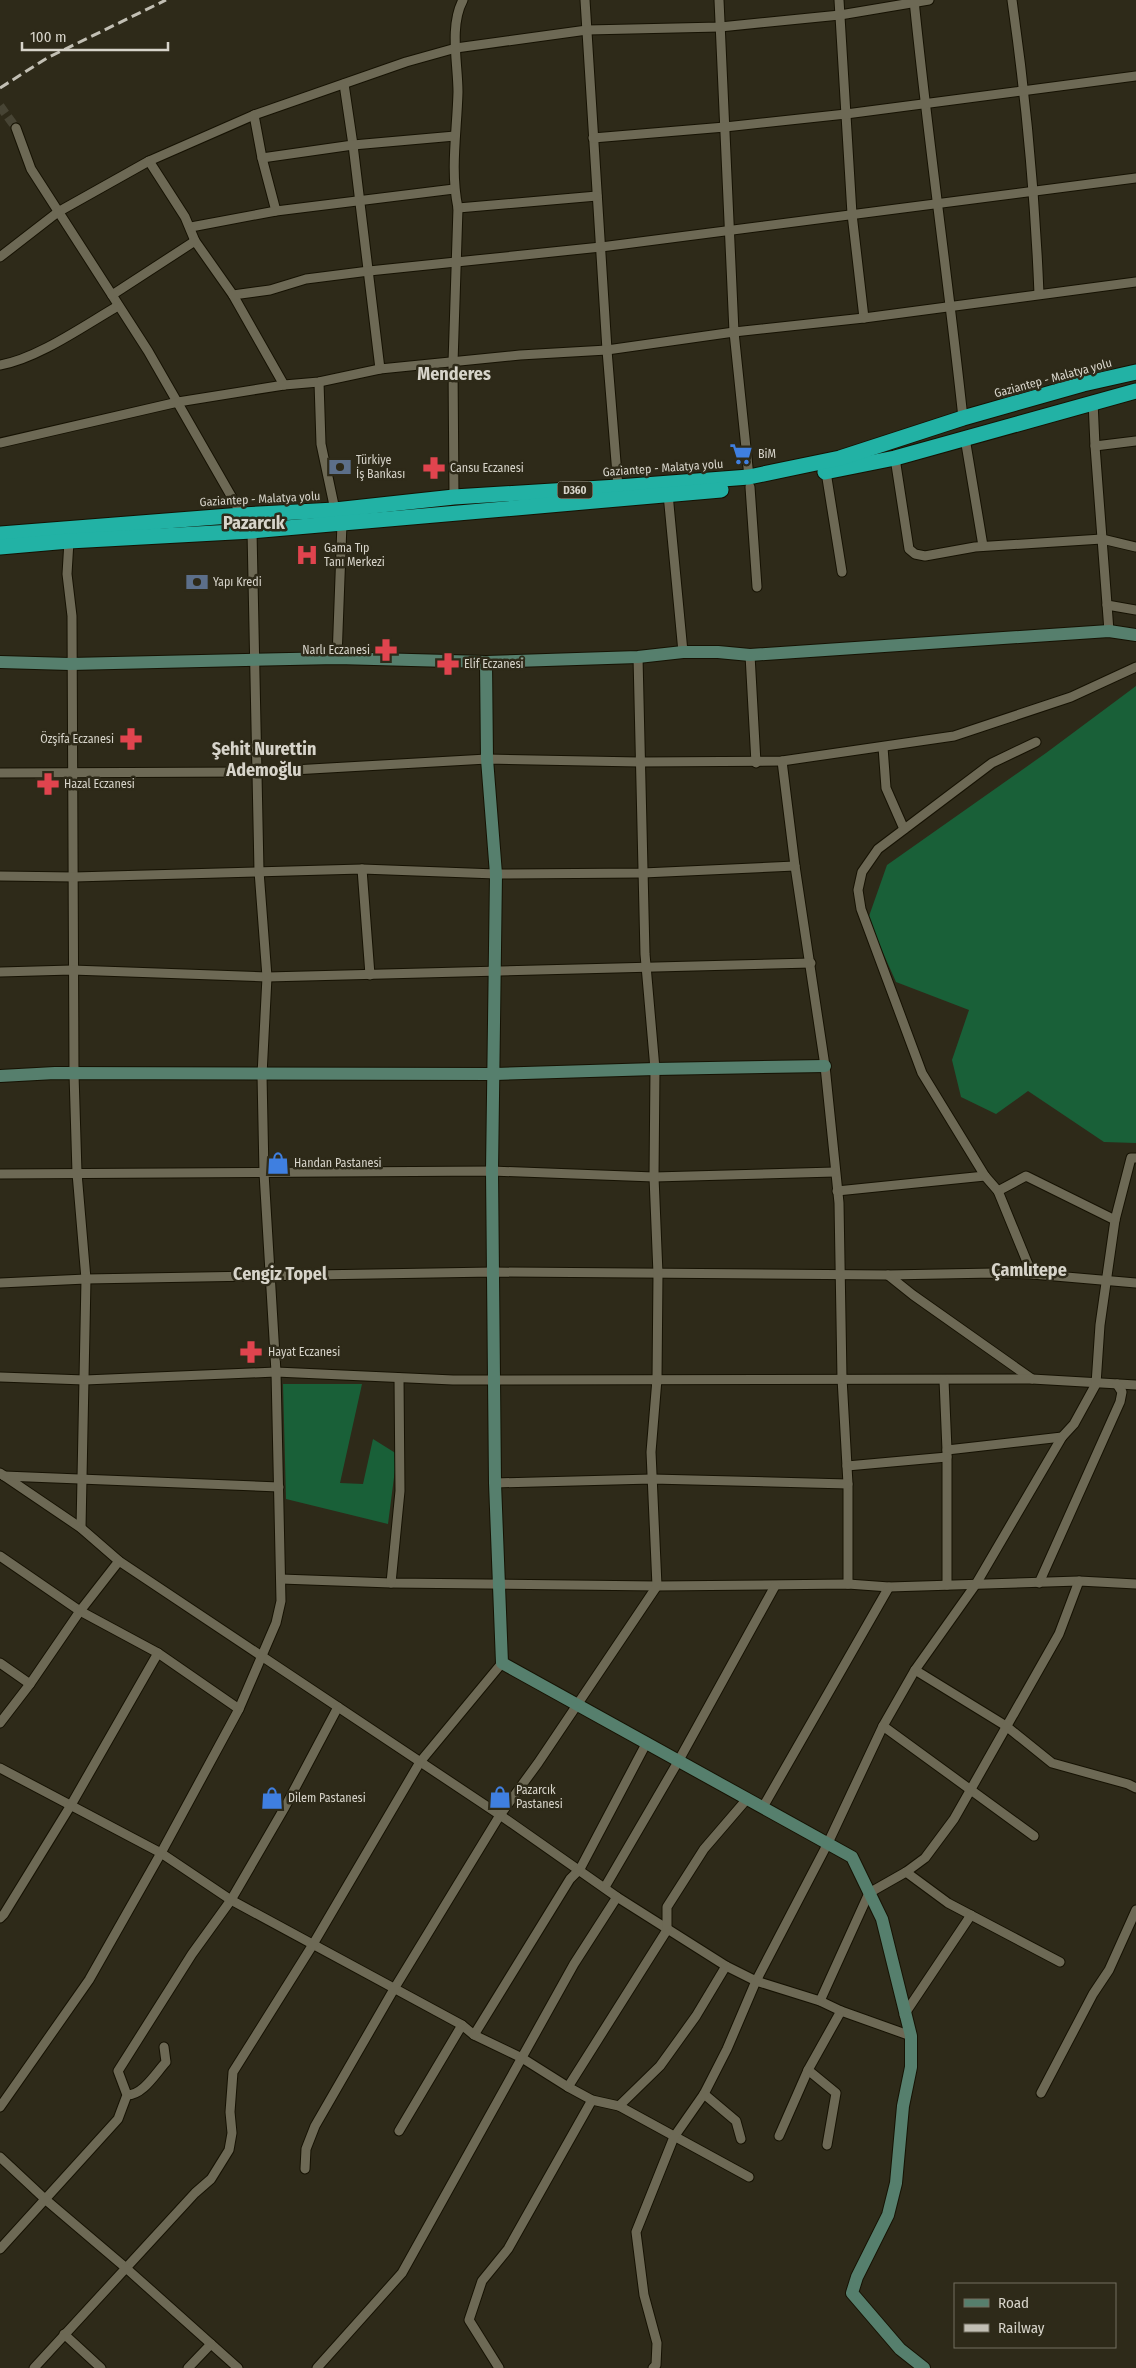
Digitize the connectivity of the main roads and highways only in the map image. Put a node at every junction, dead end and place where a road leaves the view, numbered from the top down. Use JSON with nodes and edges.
{"nodes":[{"id":1,"x":1136,"y":372,"type":"edge"},
{"id":2,"x":1136,"y":391,"type":"edge"},
{"id":3,"x":749,"y":482,"type":"junction"},
{"id":4,"x":338,"y":517,"type":"junction"},
{"id":5,"x":0,"y":534,"type":"edge"},
{"id":6,"x":0,"y":548,"type":"edge"}],
"edges":[{"from":1,"to":3,"type":"highway","name":"Gaziantep - Malatya yolu","number":"D360"},
{"from":2,"to":3,"type":"highway","name":"Gaziantep - Malatya yolu","number":"D360"},
{"from":3,"to":4,"type":"highway","name":"Gaziantep - Malatya yolu","number":"D360"},
{"from":3,"to":4,"type":"highway","name":"Gaziantep - Malatya yolu","number":"D360"},
{"from":4,"to":5,"type":"highway","name":"Gaziantep - Malatya yolu","number":"D360"},
{"from":4,"to":6,"type":"highway","name":"Gaziantep - Malatya yolu","number":"D360"}]}
